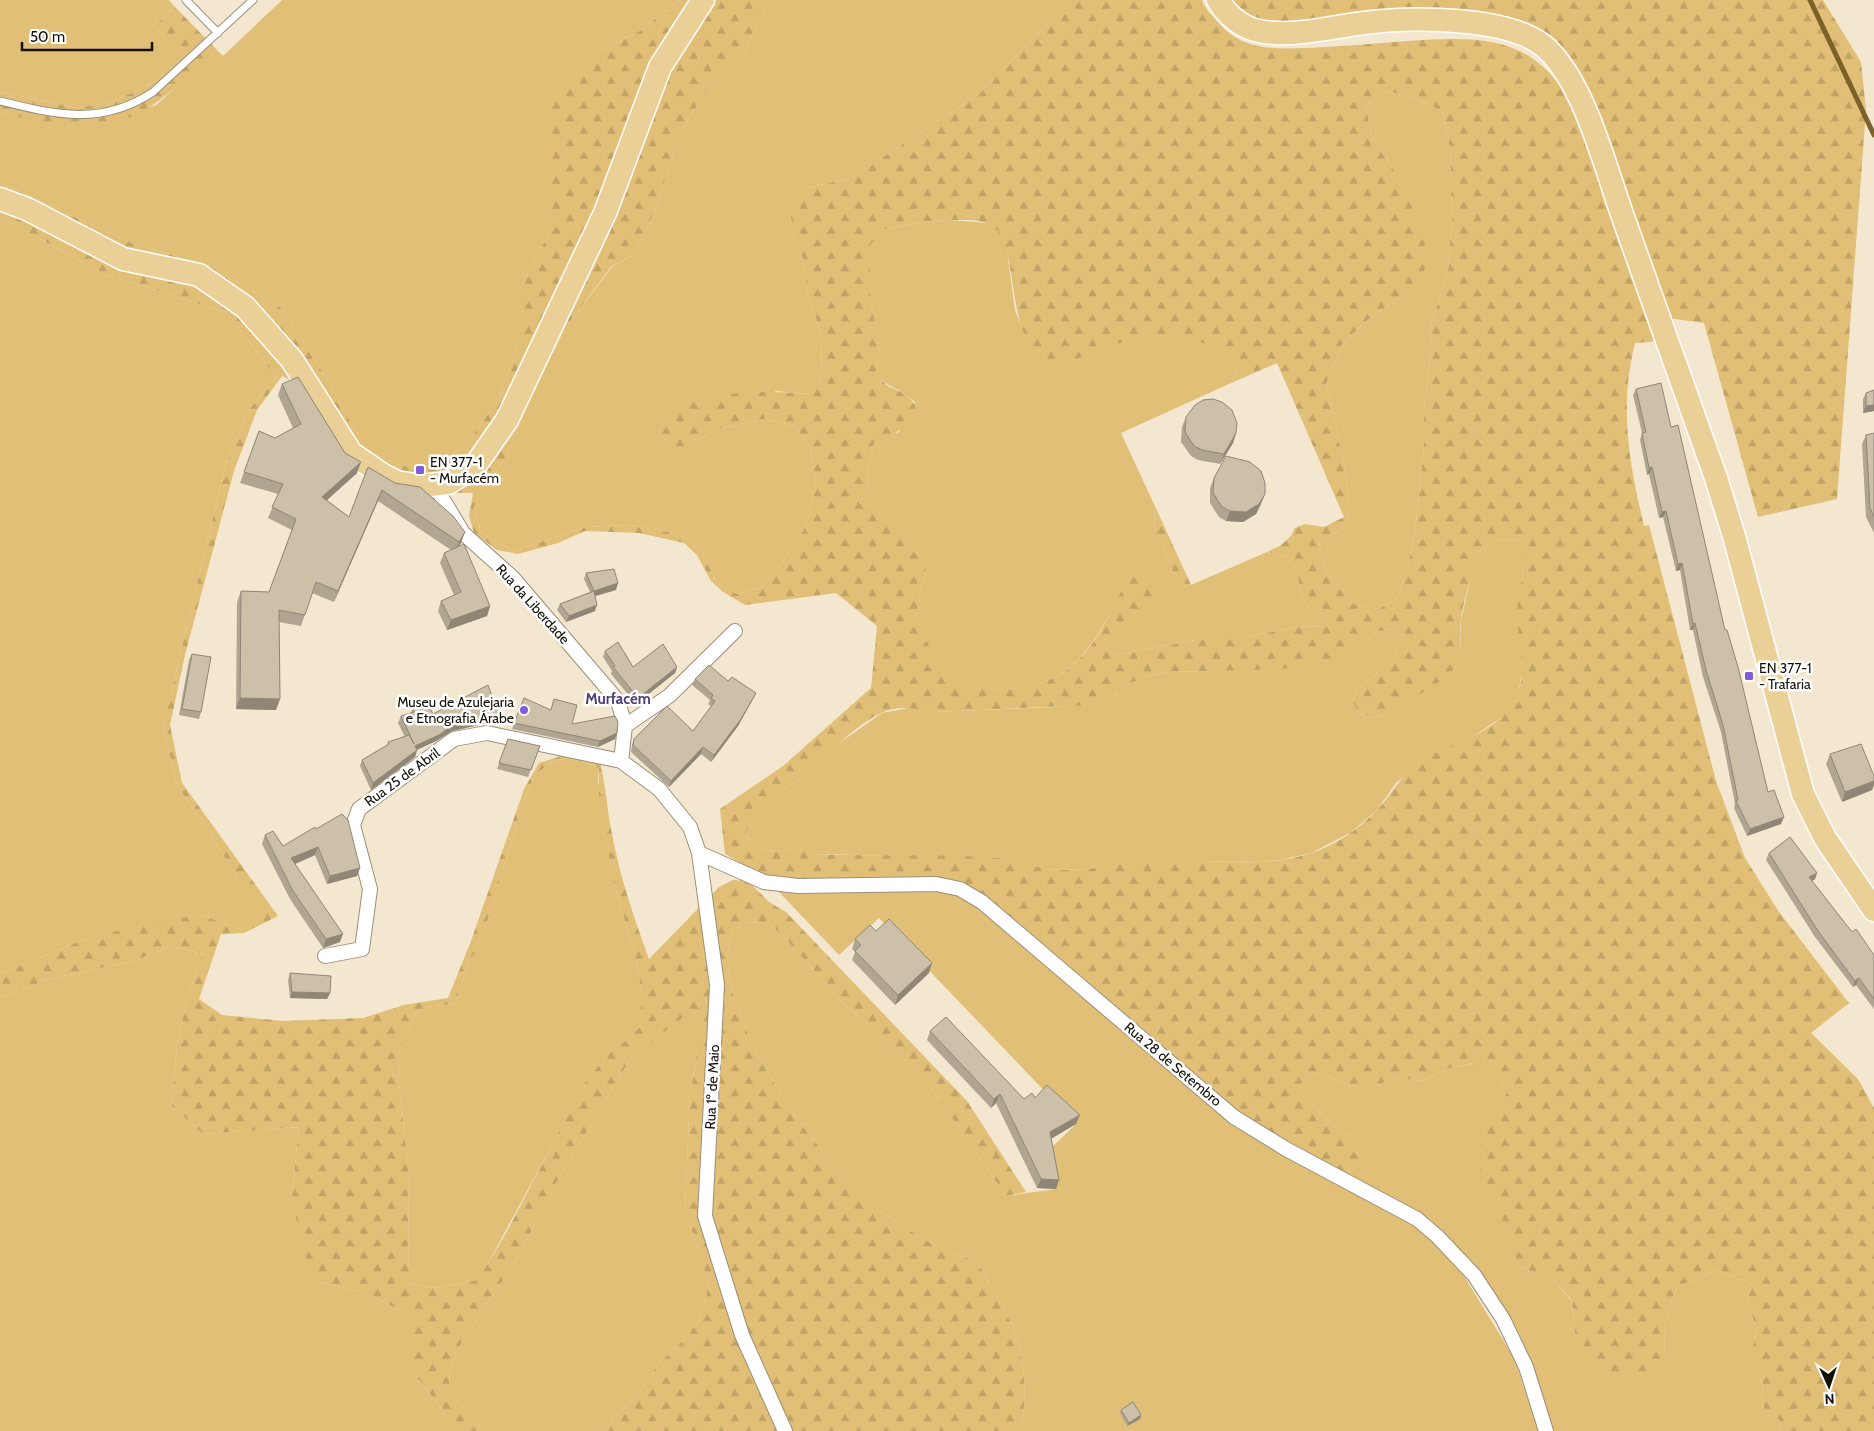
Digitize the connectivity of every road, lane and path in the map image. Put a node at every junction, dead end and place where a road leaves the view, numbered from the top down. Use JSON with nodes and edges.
{"nodes":[{"id":1,"x":186,"y":0,"type":"edge"},
{"id":2,"x":253,"y":0,"type":"edge"},
{"id":3,"x":704,"y":0,"type":"edge"},
{"id":4,"x":1218,"y":0,"type":"edge"},
{"id":5,"x":218,"y":33,"type":"junction"},
{"id":6,"x":0,"y":101,"type":"edge"},
{"id":7,"x":0,"y":199,"type":"edge"},
{"id":8,"x":435,"y":486,"type":"junction"},
{"id":9,"x":735,"y":631,"type":"dead end"},
{"id":10,"x":625,"y":726,"type":"junction"},
{"id":11,"x":622,"y":761,"type":"junction"},
{"id":12,"x":699,"y":853,"type":"junction"},
{"id":13,"x":1874,"y":910,"type":"edge"},
{"id":14,"x":325,"y":956,"type":"dead end"},
{"id":15,"x":785,"y":1431,"type":"edge"},
{"id":16,"x":1546,"y":1431,"type":"edge"}],
"edges":[{"from":1,"to":5,"type":"lane"},
{"from":2,"to":5,"type":"lane"},
{"from":3,"to":8,"type":"main road"},
{"from":4,"to":13,"type":"main road"},
{"from":5,"to":6,"type":"lane"},
{"from":7,"to":8,"type":"main road"},
{"from":8,"to":10,"type":"street","name":"Rua da Liberdade"},
{"from":9,"to":10,"type":"street"},
{"from":10,"to":11,"type":"street"},
{"from":11,"to":12,"type":"street","name":"Rua 1º de Maio"},
{"from":11,"to":14,"type":"street","name":"Rua 25 de Abril"},
{"from":12,"to":15,"type":"street","name":"Rua 1º de Maio"},
{"from":12,"to":16,"type":"street","name":"Rua 28 de Setembro"}]}
